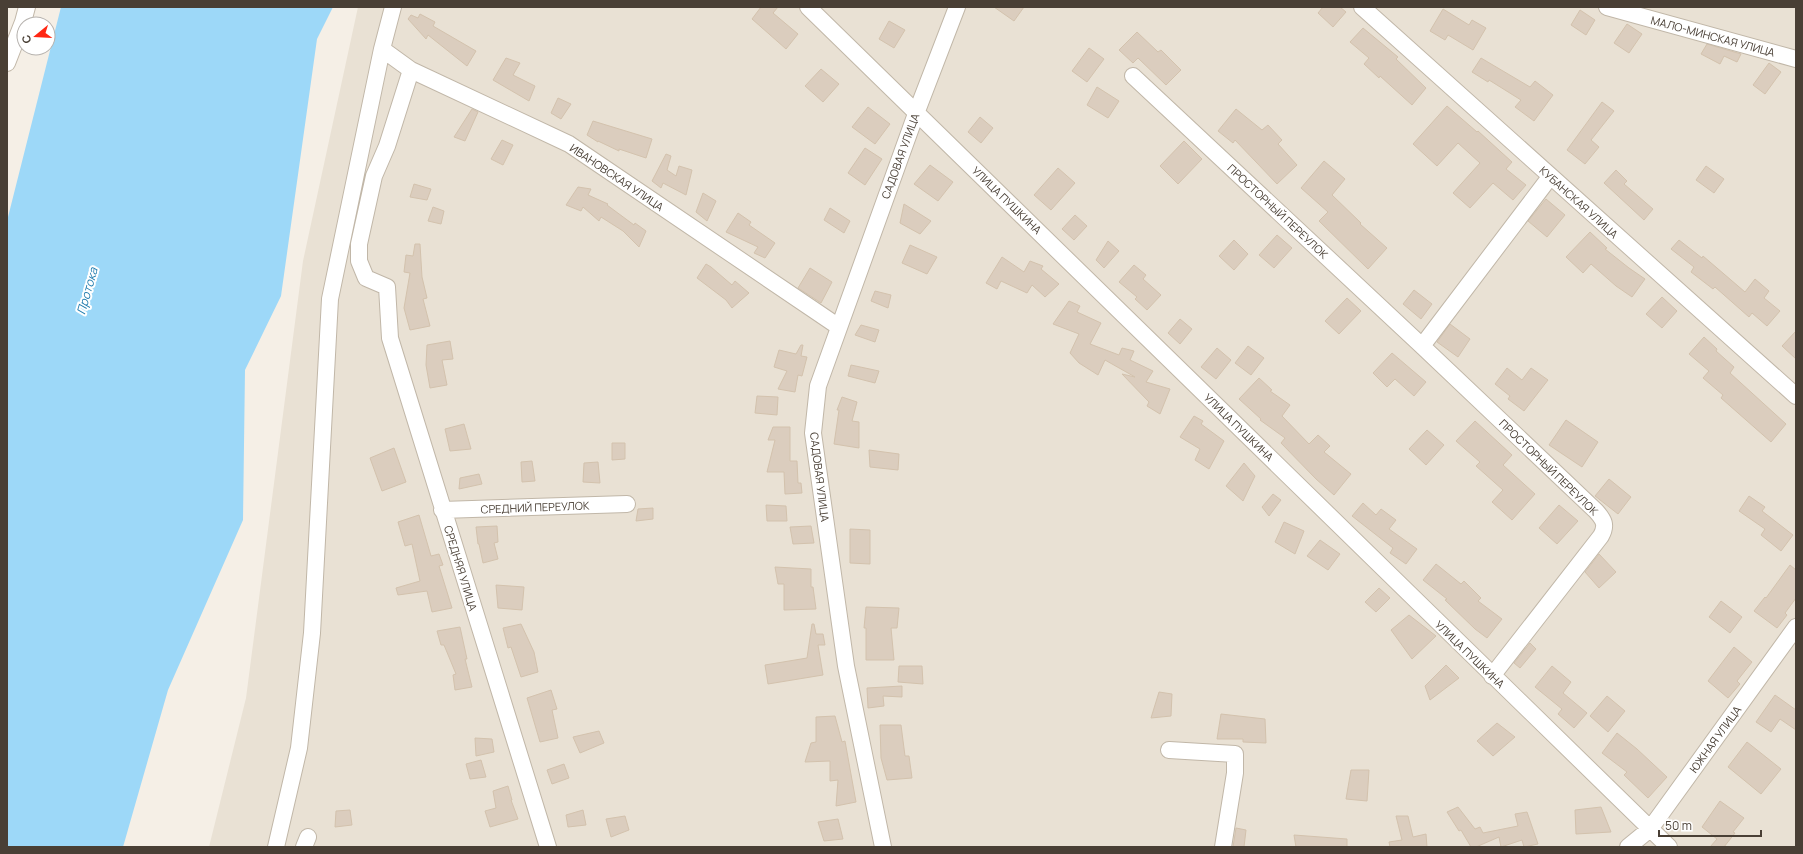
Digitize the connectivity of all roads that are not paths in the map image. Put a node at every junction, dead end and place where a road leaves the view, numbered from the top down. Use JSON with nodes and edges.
{"nodes":[{"id":1,"x":27,"y":7,"type":"edge"},
{"id":2,"x":393,"y":7,"type":"edge"},
{"id":3,"x":808,"y":7,"type":"edge"},
{"id":4,"x":957,"y":7,"type":"edge"},
{"id":5,"x":1362,"y":7,"type":"edge"},
{"id":6,"x":1607,"y":7,"type":"edge"},
{"id":7,"x":382,"y":49,"type":"junction"},
{"id":8,"x":1796,"y":59,"type":"edge"},
{"id":9,"x":7,"y":64,"type":"edge"},
{"id":10,"x":411,"y":70,"type":"junction"},
{"id":11,"x":1133,"y":76,"type":"dead end"},
{"id":12,"x":916,"y":111,"type":"junction"},
{"id":13,"x":1550,"y":177,"type":"junction"},
{"id":14,"x":839,"y":327,"type":"junction"},
{"id":15,"x":1422,"y":346,"type":"junction"},
{"id":16,"x":1796,"y":396,"type":"edge"},
{"id":17,"x":627,"y":504,"type":"dead end"},
{"id":18,"x":442,"y":510,"type":"junction"},
{"id":19,"x":1796,"y":627,"type":"edge"},
{"id":20,"x":1492,"y":676,"type":"junction"},
{"id":21,"x":1169,"y":750,"type":"dead end"},
{"id":22,"x":1650,"y":829,"type":"junction"},
{"id":23,"x":276,"y":847,"type":"edge"},
{"id":24,"x":548,"y":847,"type":"edge"},
{"id":25,"x":883,"y":847,"type":"edge"},
{"id":26,"x":1224,"y":847,"type":"edge"},
{"id":27,"x":1628,"y":847,"type":"edge"},
{"id":28,"x":1669,"y":847,"type":"edge"}],
"edges":[{"from":1,"to":9,"type":"street"},
{"from":2,"to":7,"type":"street"},
{"from":3,"to":12,"type":"street","name":"УЛИЦА ПУШКИНА"},
{"from":4,"to":12,"type":"street","name":"САДОВАЯ УЛИЦА"},
{"from":5,"to":13,"type":"street","name":"КУБАНСКАЯ УЛИЦА"},
{"from":6,"to":8,"type":"street","name":"МАЛО-МИНСКАЯ УЛИЦА"},
{"from":7,"to":10,"type":"street","name":"ИВАНОВСКАЯ УЛИЦА"},
{"from":7,"to":23,"type":"street"},
{"from":10,"to":14,"type":"street","name":"ИВАНОВСКАЯ УЛИЦА"},
{"from":10,"to":18,"type":"street","name":"СРЕДНЯЯ УЛИЦА"},
{"from":11,"to":15,"type":"street","name":"ПРОСТОРНЫЙ ПЕРЕУЛОК"},
{"from":12,"to":14,"type":"street","name":"САДОВАЯ УЛИЦА"},
{"from":12,"to":20,"type":"street","name":"УЛИЦА ПУШКИНА"},
{"from":13,"to":15,"type":"street"},
{"from":13,"to":16,"type":"street","name":"КУБАНСКАЯ УЛИЦА"},
{"from":14,"to":25,"type":"street","name":"САДОВАЯ УЛИЦА"},
{"from":15,"to":20,"type":"street","name":"ПРОСТОРНЫЙ ПЕРЕУЛОК"},
{"from":17,"to":18,"type":"street","name":"СРЕДНИЙ ПЕРЕУЛОК"},
{"from":18,"to":24,"type":"street","name":"СРЕДНЯЯ УЛИЦА"},
{"from":19,"to":22,"type":"street","name":"ЮЖНАЯ УЛИЦА"},
{"from":20,"to":22,"type":"street","name":"УЛИЦА ПУШКИНА"},
{"from":21,"to":26,"type":"street"},
{"from":22,"to":27,"type":"street","name":"ЮЖНАЯ УЛИЦА"},
{"from":22,"to":28,"type":"street","name":"УЛИЦА ПУШКИНА"}]}
